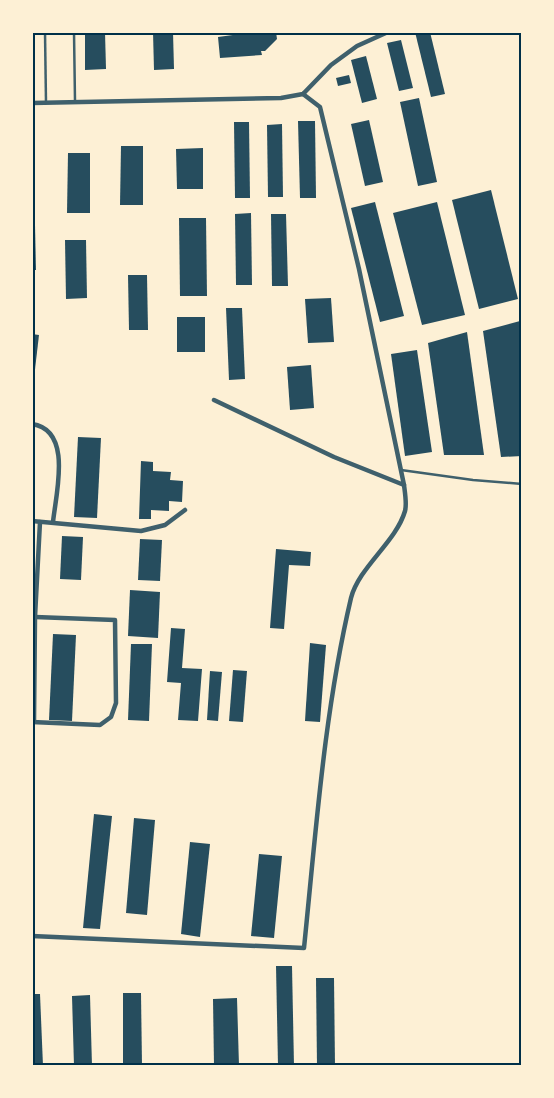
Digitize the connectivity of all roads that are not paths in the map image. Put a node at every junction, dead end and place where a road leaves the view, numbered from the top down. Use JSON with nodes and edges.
{"nodes":[{"id":1,"x":44,"y":32,"type":"edge"},
{"id":2,"x":74,"y":32,"type":"edge"},
{"id":3,"x":388,"y":32,"type":"edge"},
{"id":4,"x":303,"y":94,"type":"junction"},
{"id":5,"x":75,"y":102,"type":"junction"},
{"id":6,"x":32,"y":103,"type":"edge"},
{"id":7,"x":46,"y":103,"type":"junction"},
{"id":8,"x":214,"y":400,"type":"dead end"},
{"id":9,"x":32,"y":424,"type":"edge"},
{"id":10,"x":401,"y":470,"type":"junction"},
{"id":11,"x":522,"y":484,"type":"edge"},
{"id":12,"x":404,"y":485,"type":"junction"},
{"id":13,"x":185,"y":510,"type":"dead end"},
{"id":14,"x":32,"y":521,"type":"edge"},
{"id":15,"x":40,"y":522,"type":"junction"},
{"id":16,"x":54,"y":522,"type":"junction"},
{"id":17,"x":35,"y":617,"type":"junction"},
{"id":18,"x":33,"y":628,"type":"edge"},
{"id":19,"x":33,"y":722,"type":"edge"},
{"id":20,"x":32,"y":936,"type":"edge"}],
"edges":[{"from":1,"to":7,"type":"lane"},
{"from":2,"to":5,"type":"lane"},
{"from":3,"to":4,"type":"street"},
{"from":4,"to":5,"type":"street"},
{"from":4,"to":10,"type":"street"},
{"from":5,"to":7,"type":"street"},
{"from":6,"to":7,"type":"street"},
{"from":8,"to":12,"type":"street"},
{"from":9,"to":16,"type":"street"},
{"from":10,"to":11,"type":"lane"},
{"from":10,"to":12,"type":"street"},
{"from":12,"to":20,"type":"street"},
{"from":13,"to":16,"type":"street"},
{"from":14,"to":15,"type":"street"},
{"from":15,"to":16,"type":"street"},
{"from":15,"to":17,"type":"street"},
{"from":17,"to":18,"type":"street"},
{"from":17,"to":19,"type":"street"},
{"from":18,"to":19,"type":"street"}]}
